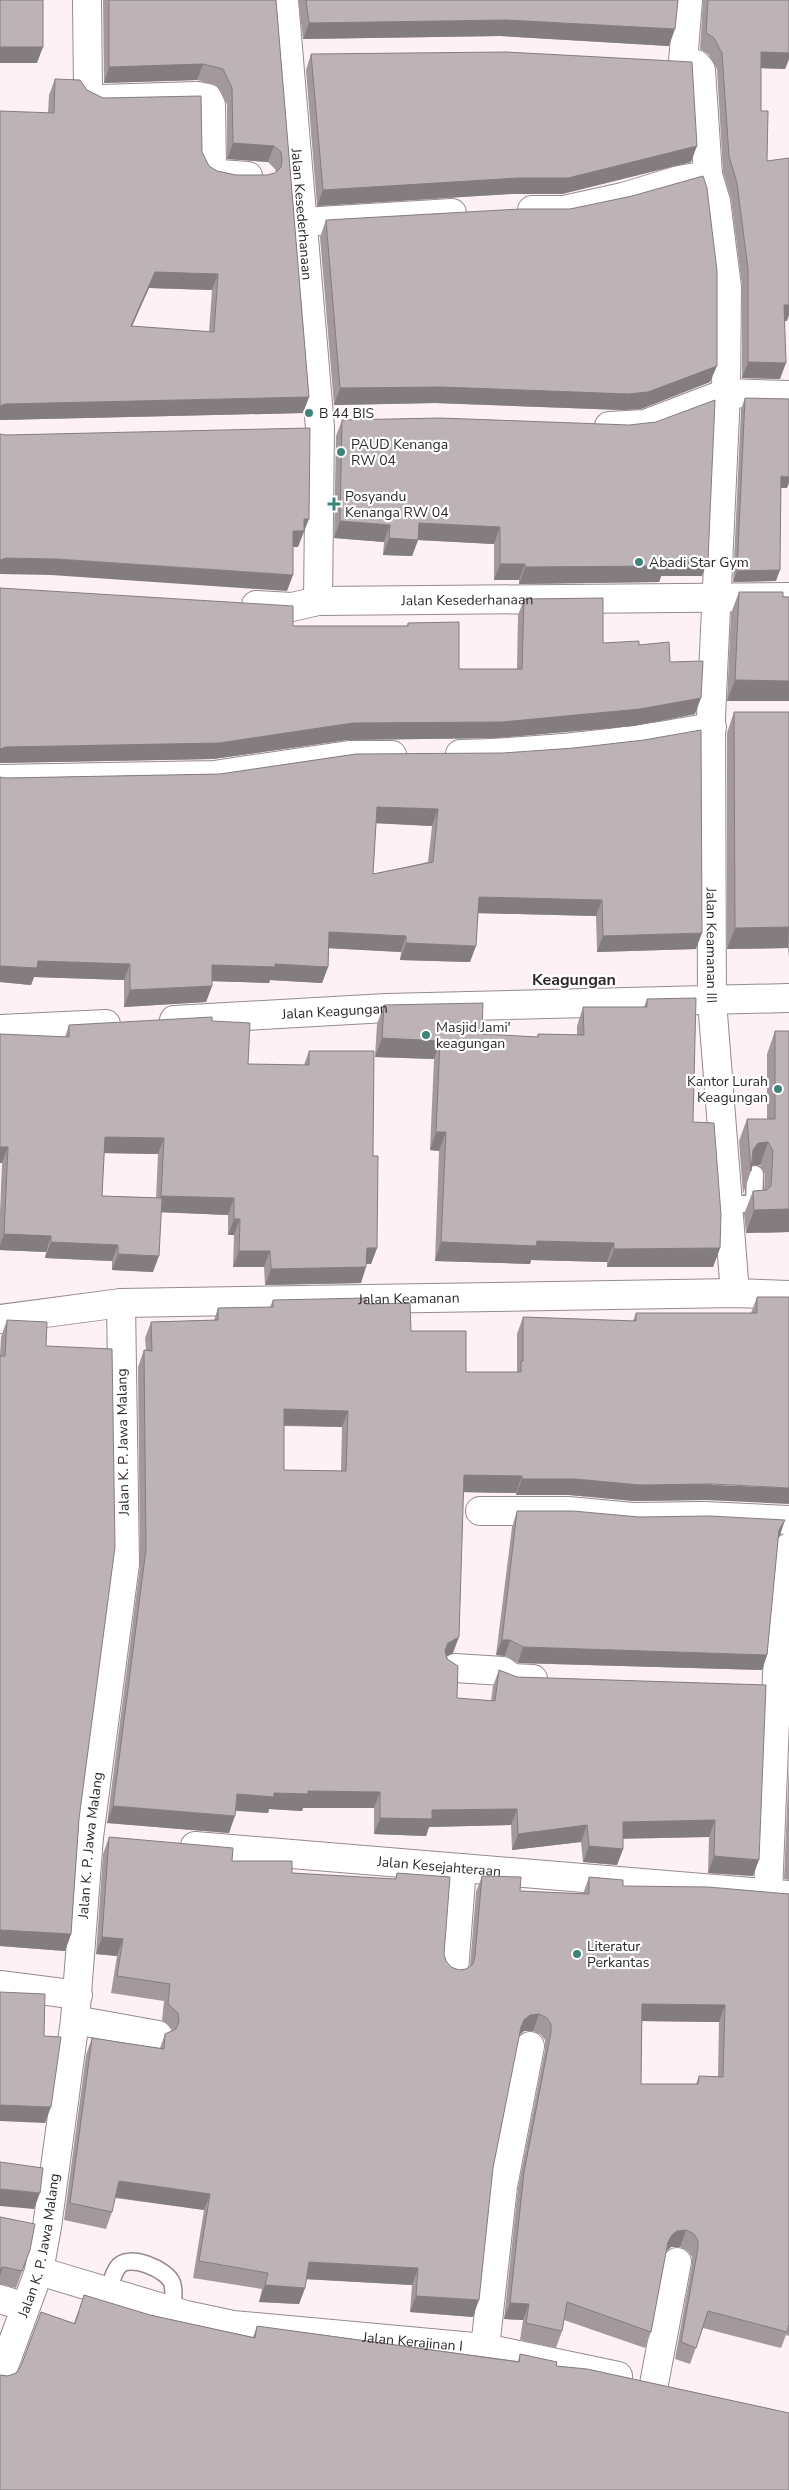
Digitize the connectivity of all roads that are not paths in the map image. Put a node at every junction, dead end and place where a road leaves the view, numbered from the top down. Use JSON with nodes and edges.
{"nodes":[{"id":1,"x":87,"y":0,"type":"edge"},
{"id":2,"x":284,"y":0,"type":"edge"},
{"id":3,"x":688,"y":0,"type":"edge"},
{"id":4,"x":289,"y":55,"type":"junction"},
{"id":5,"x":316,"y":55,"type":"edge"},
{"id":6,"x":653,"y":60,"type":"edge"},
{"id":7,"x":683,"y":62,"type":"junction"},
{"id":8,"x":708,"y":175,"type":"junction"},
{"id":9,"x":261,"y":176,"type":"edge"},
{"id":10,"x":503,"y":210,"type":"edge"},
{"id":11,"x":475,"y":212,"type":"edge"},
{"id":12,"x":303,"y":222,"type":"junction"},
{"id":13,"x":726,"y":393,"type":"junction"},
{"id":14,"x":789,"y":395,"type":"edge"},
{"id":15,"x":348,"y":420,"type":"edge"},
{"id":16,"x":320,"y":424,"type":"junction"},
{"id":17,"x":588,"y":426,"type":"edge"},
{"id":18,"x":291,"y":429,"type":"edge"},
{"id":19,"x":715,"y":596,"type":"junction"},
{"id":20,"x":789,"y":597,"type":"edge"},
{"id":21,"x":318,"y":600,"type":"junction"},
{"id":22,"x":234,"y":603,"type":"edge"},
{"id":23,"x":740,"y":717,"type":"edge"},
{"id":24,"x":711,"y":722,"type":"junction"},
{"id":25,"x":0,"y":779,"type":"edge"},
{"id":26,"x":789,"y":998,"type":"edge"},
{"id":27,"x":712,"y":1001,"type":"junction"},
{"id":28,"x":0,"y":1029,"type":"edge"},
{"id":29,"x":755,"y":1174,"type":"edge"},
{"id":30,"x":728,"y":1204,"type":"junction"},
{"id":31,"x":735,"y":1293,"type":"junction"},
{"id":32,"x":789,"y":1295,"type":"edge"},
{"id":33,"x":121,"y":1303,"type":"junction"},
{"id":34,"x":0,"y":1319,"type":"edge"},
{"id":35,"x":480,"y":1511,"type":"dead end"},
{"id":36,"x":789,"y":1520,"type":"edge"},
{"id":37,"x":789,"y":1547,"type":"edge"},
{"id":38,"x":455,"y":1668,"type":"edge"},
{"id":39,"x":781,"y":1678,"type":"edge"},
{"id":40,"x":557,"y":1680,"type":"edge"},
{"id":41,"x":747,"y":1686,"type":"edge"},
{"id":42,"x":89,"y":1837,"type":"junction"},
{"id":43,"x":118,"y":1840,"type":"edge"},
{"id":44,"x":167,"y":1844,"type":"edge"},
{"id":45,"x":462,"y":1868,"type":"junction"},
{"id":46,"x":778,"y":1894,"type":"edge"},
{"id":47,"x":454,"y":1971,"type":"edge"},
{"id":48,"x":0,"y":1985,"type":"edge"},
{"id":49,"x":76,"y":2007,"type":"junction"},
{"id":50,"x":158,"y":2035,"type":"dead end"},
{"id":51,"x":530,"y":2046,"type":"dead end"},
{"id":52,"x":19,"y":2223,"type":"edge"},
{"id":53,"x":47,"y":2227,"type":"junction"},
{"id":54,"x":677,"y":2262,"type":"dead end"},
{"id":55,"x":38,"y":2271,"type":"junction"},
{"id":56,"x":108,"y":2292,"type":"junction"},
{"id":57,"x":13,"y":2303,"type":"edge"},
{"id":58,"x":172,"y":2311,"type":"junction"},
{"id":59,"x":485,"y":2348,"type":"junction"},
{"id":60,"x":3,"y":2360,"type":"edge"},
{"id":61,"x":654,"y":2384,"type":"junction"},
{"id":62,"x":683,"y":2391,"type":"edge"}],
"edges":[{"from":1,"to":9,"type":"street"},
{"from":2,"to":4,"type":"street","name":"Jalan Kesederhanaan"},
{"from":3,"to":7,"type":"street"},
{"from":4,"to":5,"type":"street"},
{"from":4,"to":12,"type":"street","name":"Jalan Kesederhanaan"},
{"from":6,"to":7,"type":"street"},
{"from":7,"to":8,"type":"street","name":"Jalan Keamanan III"},
{"from":8,"to":10,"type":"street"},
{"from":8,"to":13,"type":"street","name":"Jalan Keamanan III"},
{"from":11,"to":12,"type":"street"},
{"from":12,"to":16,"type":"street","name":"Jalan Kesederhanaan"},
{"from":13,"to":14,"type":"street"},
{"from":13,"to":17,"type":"street"},
{"from":13,"to":19,"type":"street","name":"Jalan Keamanan III"},
{"from":15,"to":16,"type":"street"},
{"from":16,"to":18,"type":"street"},
{"from":16,"to":21,"type":"street","name":"Jalan Kesederhanaan"},
{"from":19,"to":20,"type":"street","name":"Jalan Kesederhanaan"},
{"from":19,"to":21,"type":"street","name":"Jalan Kesederhanaan"},
{"from":19,"to":24,"type":"street","name":"Jalan Keamanan III"},
{"from":21,"to":22,"type":"street"},
{"from":23,"to":24,"type":"street"},
{"from":24,"to":25,"type":"street"},
{"from":24,"to":27,"type":"street","name":"Jalan Keamanan III"},
{"from":26,"to":27,"type":"street","name":"Jalan Keagungan"},
{"from":27,"to":28,"type":"street","name":"Jalan Keagungan"},
{"from":27,"to":30,"type":"street","name":"Jalan Keamanan III"},
{"from":29,"to":30,"type":"lane"},
{"from":30,"to":31,"type":"street","name":"Jalan Keamanan III"},
{"from":31,"to":32,"type":"street","name":"Jalan Keamanan"},
{"from":31,"to":33,"type":"street","name":"Jalan Keamanan"},
{"from":33,"to":34,"type":"street","name":"Jalan Keamanan"},
{"from":33,"to":42,"type":"street","name":"Jalan K. P. Jawa Malang"},
{"from":35,"to":36,"type":"street"},
{"from":37,"to":39,"type":"street"},
{"from":38,"to":40,"type":"street"},
{"from":39,"to":41,"type":"street"},
{"from":39,"to":46,"type":"street"},
{"from":42,"to":43,"type":"street"},
{"from":42,"to":49,"type":"street","name":"Jalan K. P. Jawa Malang"},
{"from":44,"to":45,"type":"street","name":"Jalan Kesejahteraan"},
{"from":45,"to":46,"type":"street","name":"Jalan Kesejahteraan"},
{"from":45,"to":47,"type":"street"},
{"from":48,"to":49,"type":"street"},
{"from":49,"to":50,"type":"street"},
{"from":49,"to":53,"type":"street","name":"Jalan K. P. Jawa Malang"},
{"from":51,"to":59,"type":"street"},
{"from":52,"to":53,"type":"street"},
{"from":53,"to":55,"type":"street","name":"Jalan K. P. Jawa Malang"},
{"from":54,"to":61,"type":"street"},
{"from":55,"to":56,"type":"street","name":"Jalan Kerajinan I"},
{"from":55,"to":57,"type":"street","name":"Jalan K. P. Jawa Malang"},
{"from":56,"to":58,"type":"street","name":"Jalan Kerajinan I"},
{"from":56,"to":58,"type":"lane"},
{"from":57,"to":60,"type":"street","name":"Jalan K. P. Jawa Malang"},
{"from":58,"to":59,"type":"street","name":"Jalan Kerajinan I"},
{"from":59,"to":61,"type":"street","name":"Jalan Kerajinan I"},
{"from":61,"to":62,"type":"street","name":"Jalan Kerajinan I"}]}
